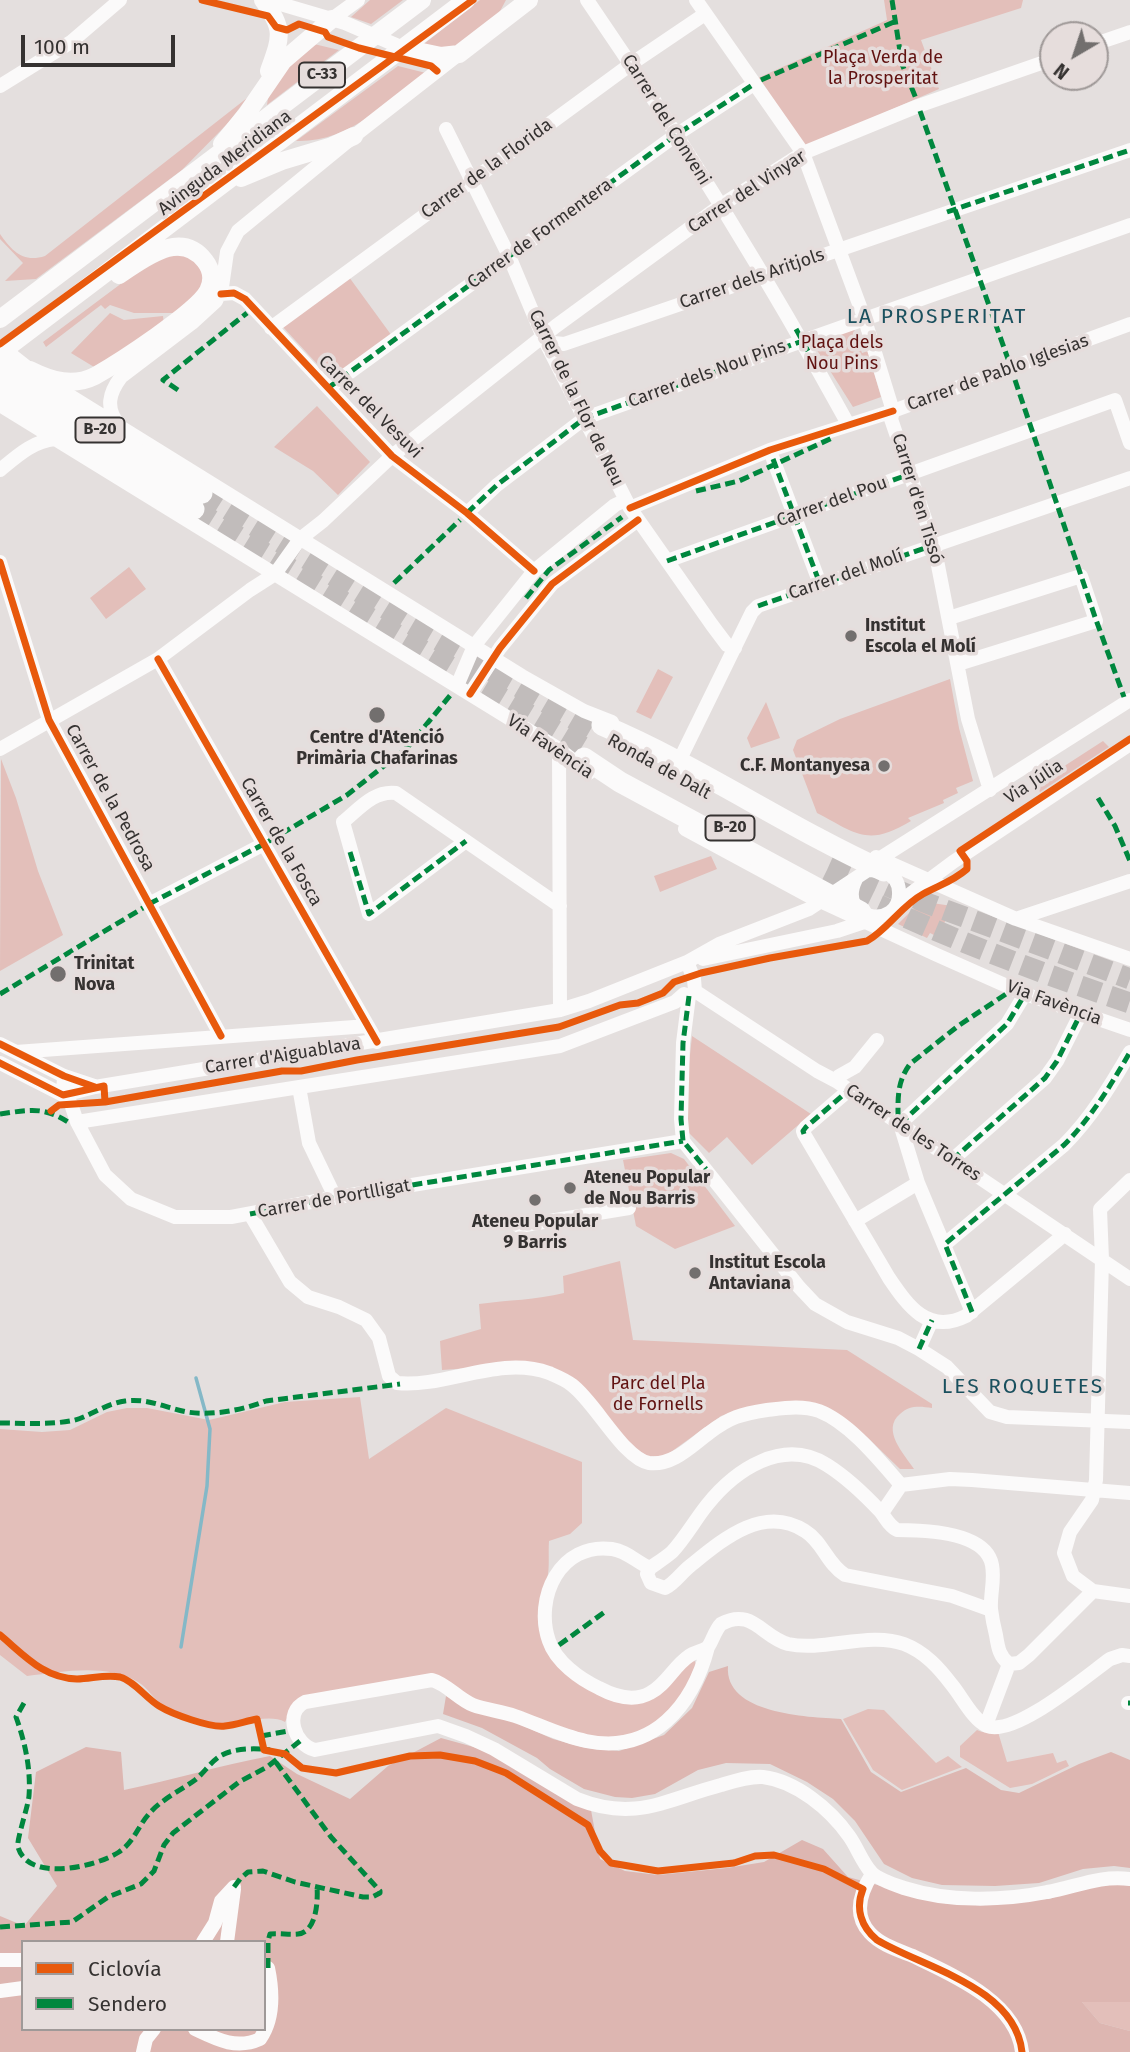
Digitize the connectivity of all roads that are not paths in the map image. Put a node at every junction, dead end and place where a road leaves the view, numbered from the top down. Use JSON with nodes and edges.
{"nodes":[{"id":1,"x":120,"y":0,"type":"edge"},
{"id":2,"x":265,"y":0,"type":"edge"},
{"id":3,"x":358,"y":0,"type":"edge"},
{"id":4,"x":422,"y":0,"type":"edge"},
{"id":5,"x":466,"y":0,"type":"edge"},
{"id":6,"x":509,"y":0,"type":"edge"},
{"id":7,"x":529,"y":0,"type":"edge"},
{"id":8,"x":587,"y":0,"type":"edge"},
{"id":9,"x":696,"y":0,"type":"edge"},
{"id":10,"x":339,"y":14,"type":"junction"},
{"id":11,"x":705,"y":14,"type":"junction"},
{"id":12,"x":491,"y":30,"type":"junction"},
{"id":13,"x":1130,"y":32,"type":"edge"},
{"id":14,"x":374,"y":35,"type":"junction"},
{"id":15,"x":1109,"y":39,"type":"edge"},
{"id":16,"x":403,"y":48,"type":"junction"},
{"id":17,"x":458,"y":54,"type":"junction"},
{"id":18,"x":631,"y":64,"type":"junction"},
{"id":19,"x":1039,"y":64,"type":"edge"},
{"id":20,"x":754,"y":84,"type":"junction"},
{"id":21,"x":0,"y":86,"type":"edge"},
{"id":22,"x":258,"y":97,"type":"junction"},
{"id":23,"x":446,"y":129,"type":"dead end"},
{"id":24,"x":676,"y":135,"type":"junction"},
{"id":25,"x":354,"y":136,"type":"junction"},
{"id":26,"x":1130,"y":150,"type":"edge"},
{"id":27,"x":803,"y":153,"type":"junction"},
{"id":28,"x":196,"y":173,"type":"junction"},
{"id":29,"x":471,"y":180,"type":"junction"},
{"id":30,"x":215,"y":189,"type":"junction"},
{"id":31,"x":720,"y":206,"type":"junction"},
{"id":32,"x":1130,"y":225,"type":"edge"},
{"id":33,"x":839,"y":250,"type":"junction"},
{"id":34,"x":509,"y":256,"type":"junction"},
{"id":35,"x":765,"y":275,"type":"junction"},
{"id":36,"x":221,"y":294,"type":"junction"},
{"id":37,"x":52,"y":314,"type":"junction"},
{"id":38,"x":6,"y":315,"type":"edge"},
{"id":39,"x":864,"y":320,"type":"junction"},
{"id":40,"x":1130,"y":324,"type":"edge"},
{"id":41,"x":271,"y":328,"type":"junction"},
{"id":42,"x":543,"y":337,"type":"junction"},
{"id":43,"x":803,"y":340,"type":"junction"},
{"id":44,"x":0,"y":346,"type":"edge"},
{"id":45,"x":0,"y":353,"type":"edge"},
{"id":46,"x":0,"y":363,"type":"edge"},
{"id":47,"x":30,"y":370,"type":"junction"},
{"id":48,"x":0,"y":387,"type":"edge"},
{"id":49,"x":328,"y":388,"type":"junction"},
{"id":50,"x":0,"y":405,"type":"edge"},
{"id":51,"x":893,"y":411,"type":"junction"},
{"id":52,"x":585,"y":418,"type":"junction"},
{"id":53,"x":848,"y":424,"type":"junction"},
{"id":54,"x":123,"y":428,"type":"junction"},
{"id":55,"x":55,"y":439,"type":"junction"},
{"id":56,"x":1130,"y":443,"type":"edge"},
{"id":57,"x":392,"y":456,"type":"junction"},
{"id":58,"x":773,"y":459,"type":"dead end"},
{"id":59,"x":0,"y":470,"type":"edge"},
{"id":60,"x":910,"y":474,"type":"junction"},
{"id":61,"x":1130,"y":478,"type":"edge"},
{"id":62,"x":632,"y":510,"type":"junction"},
{"id":63,"x":467,"y":513,"type":"junction"},
{"id":64,"x":794,"y":516,"type":"junction"},
{"id":65,"x":300,"y":539,"type":"junction"},
{"id":66,"x":934,"y":545,"type":"junction"},
{"id":67,"x":667,"y":561,"type":"junction"},
{"id":68,"x":0,"y":562,"type":"edge"},
{"id":69,"x":534,"y":571,"type":"junction"},
{"id":70,"x":275,"y":574,"type":"junction"},
{"id":71,"x":820,"y":584,"type":"junction"},
{"id":72,"x":949,"y":618,"type":"junction"},
{"id":73,"x":474,"y":646,"type":"junction"},
{"id":74,"x":735,"y":648,"type":"junction"},
{"id":75,"x":492,"y":658,"type":"junction"},
{"id":76,"x":158,"y":659,"type":"junction"},
{"id":77,"x":958,"y":664,"type":"junction"},
{"id":78,"x":464,"y":690,"type":"junction"},
{"id":79,"x":1130,"y":700,"type":"edge"},
{"id":80,"x":49,"y":720,"type":"junction"},
{"id":81,"x":1130,"y":744,"type":"edge"},
{"id":82,"x":559,"y":749,"type":"junction"},
{"id":83,"x":0,"y":750,"type":"edge"},
{"id":84,"x":683,"y":753,"type":"junction"},
{"id":85,"x":990,"y":790,"type":"junction"},
{"id":86,"x":466,"y":841,"type":"junction"},
{"id":87,"x":264,"y":844,"type":"junction"},
{"id":88,"x":953,"y":862,"type":"junction"},
{"id":89,"x":878,"y":868,"type":"junction"},
{"id":90,"x":856,"y":879,"type":"junction"},
{"id":91,"x":923,"y":879,"type":"junction"},
{"id":92,"x":778,"y":880,"type":"junction"},
{"id":93,"x":1130,"y":881,"type":"edge"},
{"id":94,"x":826,"y":884,"type":"junction"},
{"id":95,"x":961,"y":896,"type":"junction"},
{"id":96,"x":898,"y":903,"type":"junction"},
{"id":97,"x":149,"y":904,"type":"junction"},
{"id":98,"x":560,"y":906,"type":"junction"},
{"id":99,"x":1016,"y":919,"type":"junction"},
{"id":100,"x":779,"y":921,"type":"junction"},
{"id":101,"x":868,"y":921,"type":"junction"},
{"id":102,"x":1130,"y":959,"type":"edge"},
{"id":103,"x":688,"y":962,"type":"junction"},
{"id":104,"x":670,"y":969,"type":"junction"},
{"id":105,"x":689,"y":993,"type":"junction"},
{"id":106,"x":1025,"y":994,"type":"junction"},
{"id":107,"x":559,"y":1010,"type":"junction"},
{"id":108,"x":1081,"y":1013,"type":"junction"},
{"id":109,"x":362,"y":1027,"type":"junction"},
{"id":110,"x":1130,"y":1030,"type":"edge"},
{"id":111,"x":221,"y":1036,"type":"junction"},
{"id":112,"x":877,"y":1040,"type":"dead end"},
{"id":113,"x":377,"y":1042,"type":"junction"},
{"id":114,"x":0,"y":1044,"type":"edge"},
{"id":115,"x":358,"y":1045,"type":"junction"},
{"id":116,"x":16,"y":1052,"type":"junction"},
{"id":117,"x":1130,"y":1052,"type":"edge"},
{"id":118,"x":0,"y":1063,"type":"edge"},
{"id":119,"x":64,"y":1076,"type":"junction"},
{"id":120,"x":836,"y":1081,"type":"junction"},
{"id":121,"x":95,"y":1087,"type":"junction"},
{"id":122,"x":299,"y":1087,"type":"junction"},
{"id":123,"x":849,"y":1090,"type":"junction"},
{"id":124,"x":63,"y":1095,"type":"junction"},
{"id":125,"x":78,"y":1122,"type":"junction"},
{"id":126,"x":900,"y":1124,"type":"junction"},
{"id":127,"x":683,"y":1140,"type":"junction"},
{"id":128,"x":952,"y":1160,"type":"junction"},
{"id":129,"x":1130,"y":1180,"type":"edge"},
{"id":130,"x":918,"y":1182,"type":"junction"},
{"id":131,"x":1004,"y":1194,"type":"junction"},
{"id":132,"x":335,"y":1197,"type":"junction"},
{"id":133,"x":629,"y":1208,"type":"dead end"},
{"id":134,"x":250,"y":1214,"type":"junction"},
{"id":135,"x":855,"y":1220,"type":"junction"},
{"id":136,"x":519,"y":1226,"type":"dead end"},
{"id":137,"x":1065,"y":1234,"type":"junction"},
{"id":138,"x":945,"y":1244,"type":"junction"},
{"id":139,"x":1102,"y":1260,"type":"junction"},
{"id":140,"x":1130,"y":1279,"type":"edge"},
{"id":141,"x":972,"y":1311,"type":"junction"},
{"id":142,"x":928,"y":1319,"type":"junction"},
{"id":143,"x":919,"y":1349,"type":"junction"},
{"id":144,"x":1097,"y":1420,"type":"junction"},
{"id":145,"x":1130,"y":1422,"type":"edge"},
{"id":146,"x":901,"y":1485,"type":"junction"},
{"id":147,"x":1094,"y":1490,"type":"junction"},
{"id":148,"x":1130,"y":1493,"type":"edge"},
{"id":149,"x":882,"y":1513,"type":"junction"},
{"id":150,"x":650,"y":1568,"type":"junction"},
{"id":151,"x":1093,"y":1591,"type":"junction"},
{"id":152,"x":1130,"y":1596,"type":"edge"},
{"id":153,"x":991,"y":1610,"type":"junction"},
{"id":154,"x":708,"y":1647,"type":"junction"},
{"id":155,"x":690,"y":1655,"type":"junction"},
{"id":156,"x":1130,"y":1656,"type":"edge"},
{"id":157,"x":1009,"y":1664,"type":"junction"},
{"id":158,"x":702,"y":1666,"type":"junction"},
{"id":159,"x":986,"y":1725,"type":"junction"},
{"id":160,"x":872,"y":1874,"type":"junction"},
{"id":161,"x":1130,"y":1879,"type":"edge"},
{"id":162,"x":204,"y":1940,"type":"edge"},
{"id":163,"x":227,"y":1940,"type":"edge"},
{"id":164,"x":0,"y":1959,"type":"edge"},
{"id":165,"x":21,"y":1960,"type":"edge"},
{"id":166,"x":268,"y":1968,"type":"dead end"},
{"id":167,"x":21,"y":1988,"type":"edge"},
{"id":168,"x":0,"y":1991,"type":"edge"},
{"id":169,"x":266,"y":2026,"type":"edge"},
{"id":170,"x":152,"y":2031,"type":"edge"},
{"id":171,"x":200,"y":2031,"type":"edge"},
{"id":172,"x":264,"y":2031,"type":"edge"},
{"id":173,"x":143,"y":2052,"type":"edge"},
{"id":174,"x":1022,"y":2052,"type":"edge"}],
"edges":[{"from":1,"to":21,"type":"street"},
{"from":2,"to":10,"type":"street"},
{"from":2,"to":22,"type":"main road"},
{"from":3,"to":10,"type":"street"},
{"from":4,"to":14,"type":"main road","name":"Avinguda Meridiana"},
{"from":5,"to":16,"type":"main road","name":"Avinguda Meridiana"},
{"from":6,"to":12,"type":"main road"},
{"from":7,"to":12,"type":"main road"},
{"from":8,"to":18,"type":"street","name":"Carrer del Conveni"},
{"from":9,"to":11,"type":"street","name":"Carrer d'en Tissó"},
{"from":10,"to":14,"type":"street"},
{"from":10,"to":22,"type":"main road"},
{"from":11,"to":18,"type":"street","name":"Carrer de la Florida"},
{"from":11,"to":20,"type":"street","name":"Carrer d'en Tissó"},
{"from":12,"to":17,"type":"main road"},
{"from":13,"to":15,"type":"street"},
{"from":14,"to":16,"type":"street"},
{"from":14,"to":28,"type":"main road","name":"Avinguda Meridiana","number":"C-33"},
{"from":16,"to":17,"type":"main road"},
{"from":16,"to":30,"type":"main road","name":"Avinguda Meridiana"},
{"from":17,"to":25,"type":"street"},
{"from":18,"to":24,"type":"street","name":"Carrer del Conveni"},
{"from":18,"to":29,"type":"street","name":"Carrer de la Florida"},
{"from":19,"to":27,"type":"street","name":"Carrer del Vinyar"},
{"from":20,"to":24,"type":"street","name":"Carrer de Formentera"},
{"from":20,"to":27,"type":"street","name":"Carrer d'en Tissó"},
{"from":22,"to":28,"type":"main road"},
{"from":23,"to":29,"type":"street","name":"Carrer de la Flor de Neu"},
{"from":24,"to":31,"type":"street","name":"Carrer del Conveni"},
{"from":24,"to":34,"type":"street","name":"Carrer de Formentera"},
{"from":25,"to":30,"type":"main road"},
{"from":25,"to":36,"type":"street"},
{"from":26,"to":33,"type":"street","name":"Carrer dels Aritjols"},
{"from":27,"to":31,"type":"street","name":"Carrer del Vinyar"},
{"from":27,"to":33,"type":"street","name":"Carrer d'en Tissó"},
{"from":28,"to":38,"type":"main road","name":"Avinguda Meridiana","number":"C-33"},
{"from":29,"to":34,"type":"street","name":"Carrer de la Flor de Neu"},
{"from":29,"to":41,"type":"street","name":"Carrer de la Florida"},
{"from":30,"to":37,"type":"main road","name":"Avinguda Meridiana"},
{"from":31,"to":35,"type":"street","name":"Carrer del Conveni"},
{"from":31,"to":42,"type":"street","name":"Carrer del Vinyar"},
{"from":32,"to":39,"type":"street","name":"Carrer dels Nou Pins"},
{"from":33,"to":35,"type":"street","name":"Carrer dels Aritjols"},
{"from":33,"to":39,"type":"street","name":"Carrer d'en Tissó"},
{"from":34,"to":42,"type":"street","name":"Carrer de la Flor de Neu"},
{"from":34,"to":49,"type":"street","name":"Carrer de Formentera"},
{"from":35,"to":42,"type":"street","name":"Carrer dels Aritjols"},
{"from":35,"to":43,"type":"street","name":"Carrer del Conveni"},
{"from":36,"to":41,"type":"street","name":"Carrer del Vesuvi"},
{"from":36,"to":54,"type":"street"},
{"from":37,"to":45,"type":"main road","name":"Avinguda Meridiana"},
{"from":37,"to":47,"type":"main road"},
{"from":39,"to":43,"type":"street","name":"Carrer dels Nou Pins"},
{"from":39,"to":51,"type":"street","name":"Carrer d'en Tissó"},
{"from":40,"to":51,"type":"street","name":"Carrer de Pablo Iglesias"},
{"from":41,"to":49,"type":"street","name":"Carrer del Vesuvi"},
{"from":42,"to":52,"type":"street","name":"Carrer de la Flor de Neu"},
{"from":42,"to":57,"type":"street","name":"Carrer del Vinyar"},
{"from":43,"to":52,"type":"street","name":"Carrer dels Nou Pins"},
{"from":43,"to":53,"type":"street","name":"Carrer del Conveni"},
{"from":44,"to":47,"type":"street"},
{"from":46,"to":48,"type":"highway","number":"B-20"},
{"from":47,"to":54,"type":"street"},
{"from":49,"to":57,"type":"street","name":"Carrer del Vesuvi"},
{"from":50,"to":55,"type":"street","name":"Via Favència"},
{"from":51,"to":53,"type":"street","name":"Carrer de Pablo Iglesias"},
{"from":51,"to":60,"type":"street","name":"Carrer d'en Tissó"},
{"from":52,"to":62,"type":"street","name":"Carrer de la Flor de Neu"},
{"from":52,"to":63,"type":"street","name":"Carrer dels Nou Pins"},
{"from":53,"to":62,"type":"street","name":"Carrer de Pablo Iglesias"},
{"from":54,"to":65,"type":"street"},
{"from":55,"to":59,"type":"street"},
{"from":55,"to":70,"type":"street","name":"Via Favència"},
{"from":56,"to":60,"type":"street","name":"Carrer del Pou"},
{"from":57,"to":63,"type":"street","name":"Carrer del Vesuvi"},
{"from":57,"to":65,"type":"street","name":"Carrer del Vinyar"},
{"from":58,"to":64,"type":"street"},
{"from":60,"to":64,"type":"street","name":"Carrer del Pou"},
{"from":60,"to":66,"type":"street","name":"Carrer d'en Tissó"},
{"from":61,"to":66,"type":"street","name":"Carrer del Molí"},
{"from":62,"to":67,"type":"street","name":"Carrer de la Flor de Neu"},
{"from":62,"to":69,"type":"street","name":"Carrer de Pablo Iglesias"},
{"from":62,"to":75,"type":"street","name":"Carrer de Pablo Iglesias"},
{"from":63,"to":69,"type":"street","name":"Carrer del Vesuvi"},
{"from":64,"to":67,"type":"street","name":"Carrer del Pou"},
{"from":64,"to":71,"type":"street"},
{"from":65,"to":70,"type":"street","name":"Carrer del Vinyar"},
{"from":65,"to":73,"type":"street"},
{"from":66,"to":71,"type":"street","name":"Carrer del Molí"},
{"from":66,"to":72,"type":"street","name":"Carrer d'en Tissó"},
{"from":67,"to":74,"type":"street","name":"Carrer de la Flor de Neu"},
{"from":68,"to":80,"type":"street","name":"Carrer de la Pedrosa"},
{"from":69,"to":73,"type":"street","name":"Carrer de Pablo Iglesias"},
{"from":70,"to":76,"type":"street"},
{"from":70,"to":78,"type":"street","name":"Via Favència"},
{"from":71,"to":74,"type":"street","name":"Carrer del Molí"},
{"from":72,"to":77,"type":"street","name":"Carrer d'en Tissó"},
{"from":72,"to":77,"type":"street"},
{"from":73,"to":75,"type":"street"},
{"from":73,"to":78,"type":"street","name":"Carrer de Pablo Iglesias"},
{"from":74,"to":84,"type":"street","name":"Carrer del Molí"},
{"from":75,"to":78,"type":"street","name":"Carrer de Pablo Iglesias"},
{"from":75,"to":84,"type":"street"},
{"from":76,"to":80,"type":"street"},
{"from":76,"to":87,"type":"street","name":"Carrer de la Fosca"},
{"from":77,"to":85,"type":"street","name":"Carrer d'en Tissó"},
{"from":78,"to":82,"type":"street","name":"Via Favència"},
{"from":79,"to":85,"type":"street","name":"Via Júlia"},
{"from":80,"to":83,"type":"street"},
{"from":80,"to":97,"type":"street","name":"Carrer de la Pedrosa"},
{"from":81,"to":88,"type":"street","name":"Via Júlia"},
{"from":82,"to":92,"type":"street","name":"Via Favència"},
{"from":82,"to":98,"type":"street"},
{"from":84,"to":89,"type":"street"},
{"from":85,"to":89,"type":"street","name":"Via Júlia"},
{"from":86,"to":86,"type":"street"},
{"from":86,"to":98,"type":"street"},
{"from":87,"to":97,"type":"street"},
{"from":87,"to":109,"type":"street","name":"Carrer de la Fosca"},
{"from":88,"to":91,"type":"street","name":"Via Júlia"},
{"from":88,"to":95,"type":"street"},
{"from":89,"to":90,"type":"street"},
{"from":89,"to":91,"type":"street"},
{"from":89,"to":94,"type":"highway","name":"Ronda de Dalt","number":"B-20"},
{"from":89,"to":96,"type":"street"},
{"from":90,"to":94,"type":"street","name":"Carrer d'Aiguablava"},
{"from":90,"to":101,"type":"street"},
{"from":91,"to":95,"type":"street"},
{"from":91,"to":96,"type":"street","name":"Via Júlia"},
{"from":92,"to":94,"type":"street","name":"Via Favència"},
{"from":92,"to":100,"type":"street"},
{"from":93,"to":99,"type":"street"},
{"from":94,"to":100,"type":"street","name":"Carrer d'Aiguablava"},
{"from":94,"to":101,"type":"highway","name":"Ronda de Dalt"},
{"from":95,"to":99,"type":"street"},
{"from":96,"to":101,"type":"street"},
{"from":97,"to":111,"type":"street","name":"Carrer de la Pedrosa"},
{"from":98,"to":107,"type":"street"},
{"from":99,"to":102,"type":"street"},
{"from":100,"to":103,"type":"street","name":"Carrer d'Aiguablava"},
{"from":101,"to":103,"type":"street","name":"Carrer d'Aiguablava"},
{"from":101,"to":106,"type":"street","name":"Via Favència"},
{"from":103,"to":104,"type":"street","name":"Carrer d'Aiguablava"},
{"from":103,"to":105,"type":"street"},
{"from":104,"to":105,"type":"street"},
{"from":104,"to":107,"type":"street","name":"Carrer d'Aiguablava"},
{"from":105,"to":120,"type":"street","name":"Carrer de les Torres"},
{"from":105,"to":122,"type":"street","name":"Carrer d'Aiguablava"},
{"from":105,"to":127,"type":"street"},
{"from":106,"to":108,"type":"street","name":"Via Favència"},
{"from":106,"to":126,"type":"street"},
{"from":107,"to":113,"type":"street","name":"Carrer d'Aiguablava"},
{"from":108,"to":110,"type":"street","name":"Via Favència"},
{"from":108,"to":128,"type":"street"},
{"from":109,"to":111,"type":"street","name":"Carrer d'Aiguablava"},
{"from":109,"to":113,"type":"street","name":"Carrer de la Fosca"},
{"from":109,"to":115,"type":"street","name":"Carrer d'Aiguablava"},
{"from":111,"to":116,"type":"street","name":"Carrer d'Aiguablava"},
{"from":112,"to":120,"type":"street"},
{"from":113,"to":115,"type":"street","name":"Carrer d'Aiguablava"},
{"from":114,"to":116,"type":"street","name":"Carrer d'Aiguablava"},
{"from":115,"to":121,"type":"street","name":"Carrer d'Aiguablava"},
{"from":116,"to":119,"type":"street","name":"Carrer d'Aiguablava"},
{"from":117,"to":131,"type":"street"},
{"from":118,"to":124,"type":"street"},
{"from":119,"to":121,"type":"street","name":"Carrer d'Aiguablava"},
{"from":119,"to":124,"type":"street"},
{"from":120,"to":123,"type":"street","name":"Carrer de les Torres"},
{"from":121,"to":124,"type":"street","name":"Carrer d'Aiguablava"},
{"from":122,"to":125,"type":"street","name":"Carrer d'Aiguablava"},
{"from":122,"to":132,"type":"street"},
{"from":123,"to":126,"type":"street","name":"Carrer de les Torres"},
{"from":123,"to":135,"type":"street"},
{"from":124,"to":125,"type":"street","name":"Carrer de Portlligat"},
{"from":125,"to":134,"type":"street","name":"Carrer de Portlligat"},
{"from":126,"to":128,"type":"street","name":"Carrer de les Torres"},
{"from":126,"to":130,"type":"street"},
{"from":127,"to":132,"type":"street","name":"Carrer de Portlligat"},
{"from":127,"to":143,"type":"street"},
{"from":128,"to":131,"type":"street","name":"Carrer de les Torres"},
{"from":129,"to":139,"type":"street"},
{"from":130,"to":135,"type":"street"},
{"from":130,"to":138,"type":"street"},
{"from":131,"to":137,"type":"street","name":"Carrer de les Torres"},
{"from":131,"to":138,"type":"street"},
{"from":132,"to":134,"type":"street","name":"Carrer de Portlligat"},
{"from":133,"to":136,"type":"street"},
{"from":134,"to":146,"type":"street"},
{"from":135,"to":142,"type":"street"},
{"from":137,"to":139,"type":"street","name":"Carrer de les Torres"},
{"from":137,"to":141,"type":"street"},
{"from":138,"to":141,"type":"street"},
{"from":139,"to":140,"type":"street","name":"Carrer de les Torres"},
{"from":139,"to":144,"type":"street"},
{"from":141,"to":142,"type":"street"},
{"from":142,"to":143,"type":"street"},
{"from":143,"to":144,"type":"street"},
{"from":144,"to":145,"type":"street"},
{"from":144,"to":147,"type":"street"},
{"from":146,"to":147,"type":"street"},
{"from":146,"to":149,"type":"street"},
{"from":147,"to":148,"type":"street"},
{"from":147,"to":151,"type":"street"},
{"from":149,"to":150,"type":"street"},
{"from":149,"to":153,"type":"street"},
{"from":150,"to":153,"type":"street"},
{"from":150,"to":155,"type":"street"},
{"from":151,"to":152,"type":"street"},
{"from":151,"to":157,"type":"street"},
{"from":153,"to":157,"type":"street"},
{"from":154,"to":155,"type":"street"},
{"from":154,"to":158,"type":"street"},
{"from":154,"to":159,"type":"street"},
{"from":155,"to":158,"type":"street"},
{"from":156,"to":159,"type":"street"},
{"from":157,"to":159,"type":"street"},
{"from":158,"to":160,"type":"street"},
{"from":160,"to":161,"type":"street"},
{"from":160,"to":174,"type":"street"},
{"from":162,"to":163,"type":"street"},
{"from":164,"to":165,"type":"street"},
{"from":166,"to":169,"type":"street"},
{"from":167,"to":168,"type":"street"},
{"from":170,"to":173,"type":"street"},
{"from":171,"to":172,"type":"street"}]}
